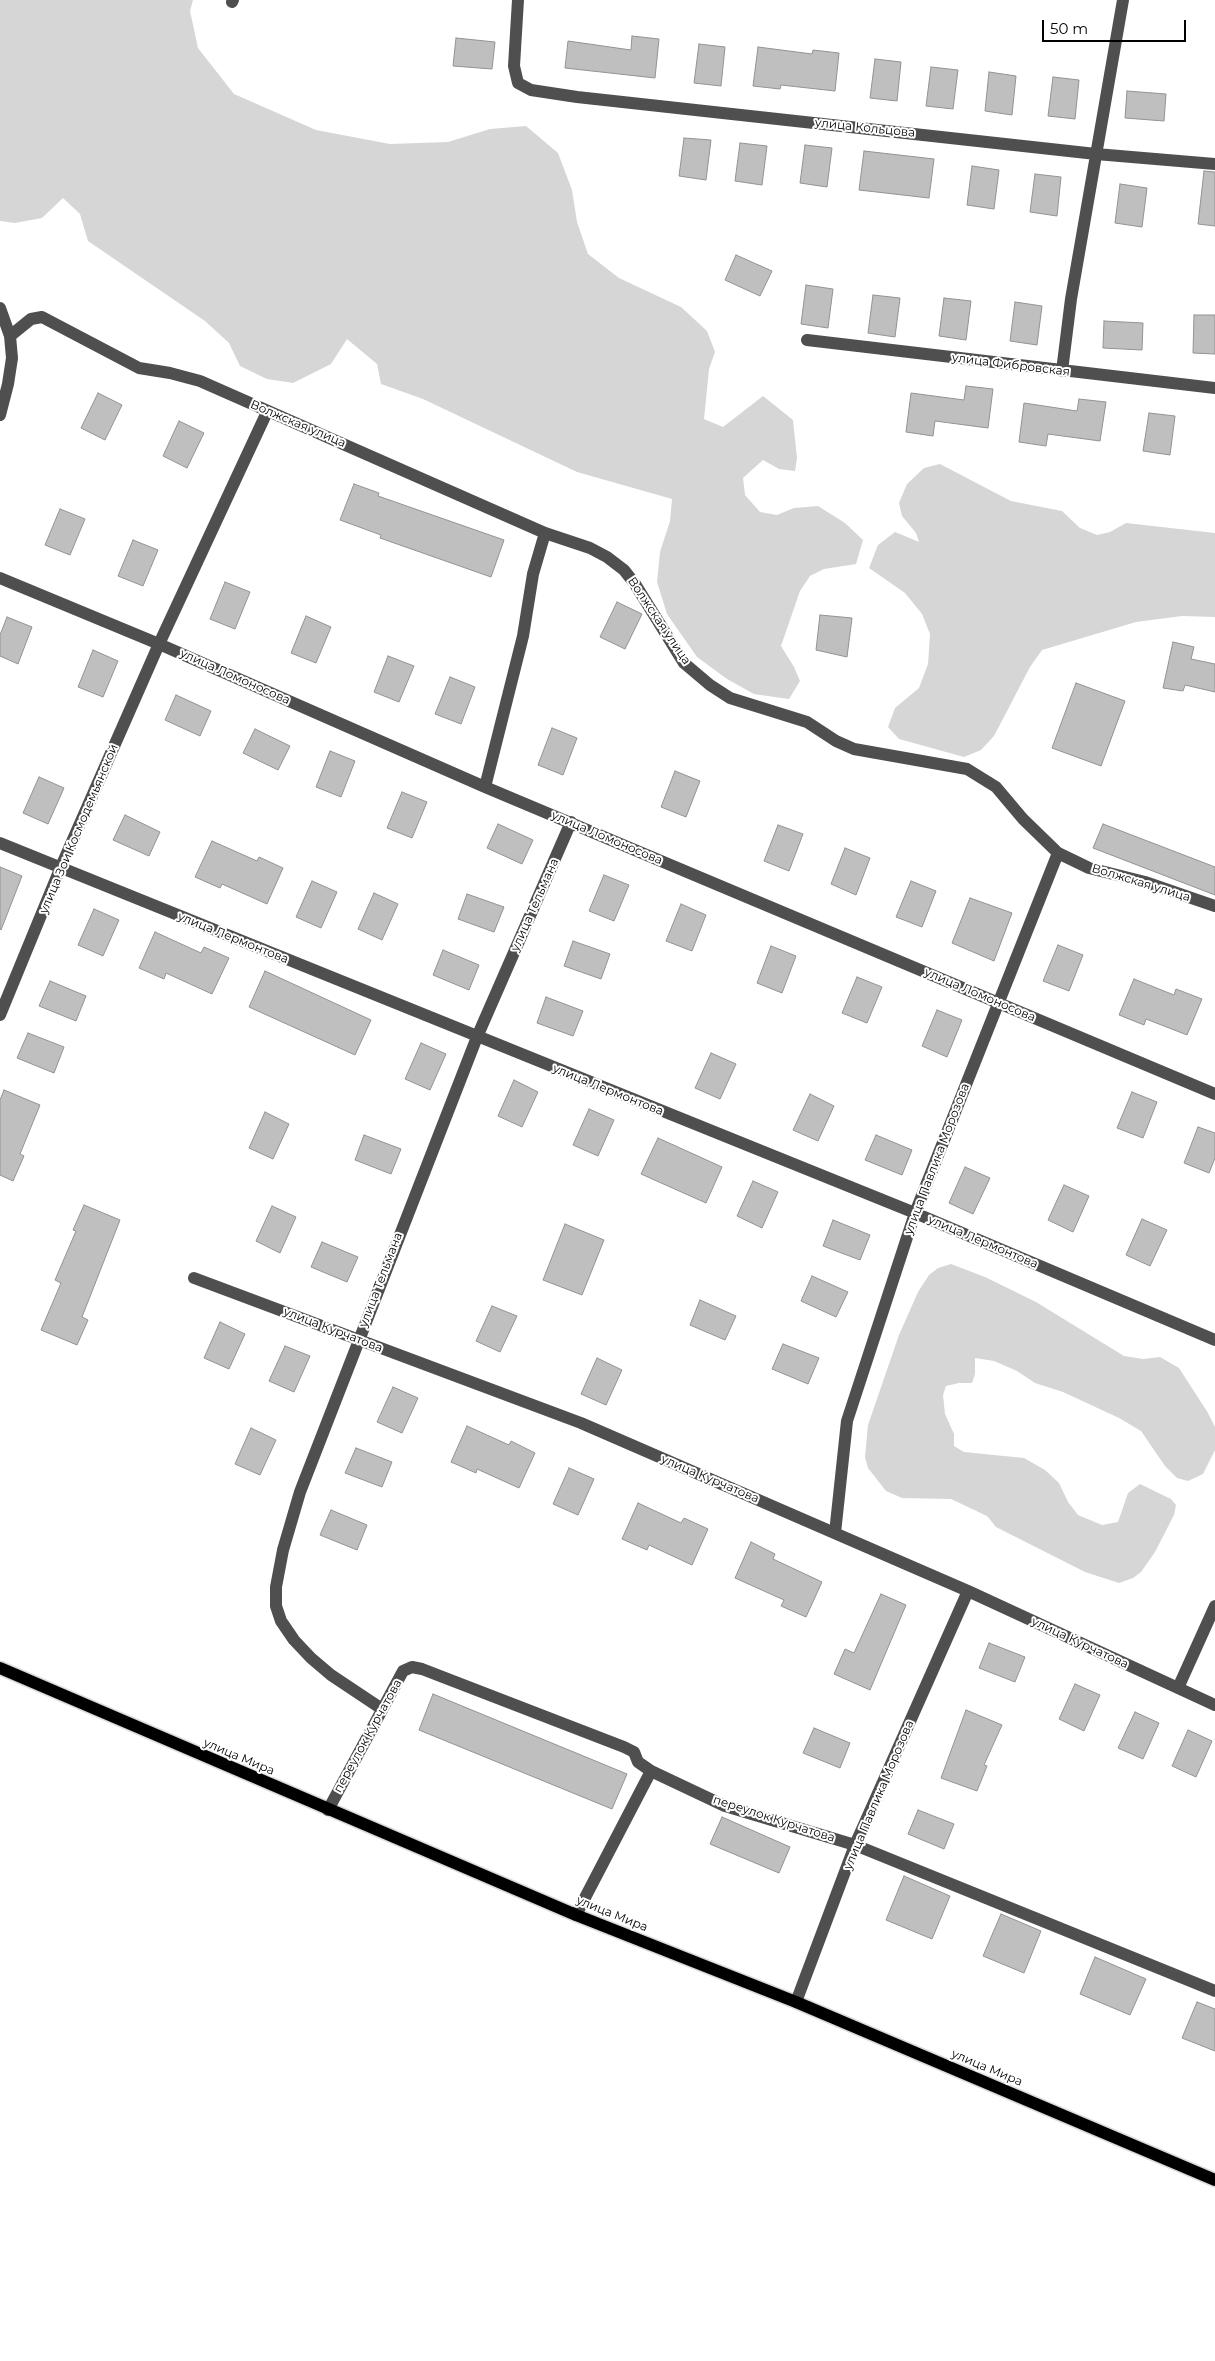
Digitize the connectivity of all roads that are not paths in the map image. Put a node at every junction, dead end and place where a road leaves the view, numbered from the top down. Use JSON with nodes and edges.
{"nodes":[{"id":1,"x":518,"y":0,"type":"edge"},
{"id":2,"x":1123,"y":0,"type":"edge"},
{"id":3,"x":1096,"y":154,"type":"junction"},
{"id":4,"x":1215,"y":164,"type":"edge"},
{"id":5,"x":2,"y":312,"type":"edge"},
{"id":6,"x":10,"y":336,"type":"junction"},
{"id":7,"x":807,"y":340,"type":"dead end"},
{"id":8,"x":1062,"y":371,"type":"junction"},
{"id":9,"x":1215,"y":388,"type":"edge"},
{"id":10,"x":266,"y":412,"type":"junction"},
{"id":11,"x":0,"y":415,"type":"edge"},
{"id":12,"x":545,"y":533,"type":"junction"},
{"id":13,"x":0,"y":578,"type":"edge"},
{"id":14,"x":159,"y":644,"type":"junction"},
{"id":15,"x":485,"y":787,"type":"junction"},
{"id":16,"x":571,"y":822,"type":"junction"},
{"id":17,"x":0,"y":843,"type":"edge"},
{"id":18,"x":1058,"y":853,"type":"junction"},
{"id":19,"x":60,"y":869,"type":"junction"},
{"id":20,"x":1215,"y":906,"type":"edge"},
{"id":21,"x":997,"y":1002,"type":"junction"},
{"id":22,"x":0,"y":1015,"type":"edge"},
{"id":23,"x":477,"y":1037,"type":"junction"},
{"id":24,"x":1215,"y":1094,"type":"edge"},
{"id":25,"x":915,"y":1213,"type":"junction"},
{"id":26,"x":194,"y":1278,"type":"dead end"},
{"id":27,"x":358,"y":1340,"type":"junction"},
{"id":28,"x":1215,"y":1340,"type":"edge"},
{"id":29,"x":835,"y":1533,"type":"junction"},
{"id":30,"x":968,"y":1591,"type":"junction"},
{"id":31,"x":1215,"y":1606,"type":"edge"},
{"id":32,"x":0,"y":1668,"type":"edge"},
{"id":33,"x":1178,"y":1688,"type":"junction"},
{"id":34,"x":1215,"y":1705,"type":"edge"},
{"id":35,"x":382,"y":1709,"type":"junction"},
{"id":36,"x":651,"y":1771,"type":"junction"},
{"id":37,"x":328,"y":1810,"type":"junction"},
{"id":38,"x":855,"y":1845,"type":"junction"},
{"id":39,"x":576,"y":1915,"type":"junction"},
{"id":40,"x":1215,"y":1991,"type":"edge"},
{"id":41,"x":796,"y":2002,"type":"junction"},
{"id":42,"x":1215,"y":2180,"type":"edge"}],
"edges":[{"from":1,"to":3,"type":"street","name":"улица Кольцова"},
{"from":2,"to":3,"type":"street"},
{"from":3,"to":4,"type":"street","name":"улица Кольцова"},
{"from":3,"to":8,"type":"street"},
{"from":5,"to":6,"type":"street"},
{"from":6,"to":10,"type":"street","name":"Волжская улица"},
{"from":6,"to":11,"type":"street"},
{"from":7,"to":8,"type":"street","name":"улица Фибровская"},
{"from":8,"to":9,"type":"street","name":"улица Фибровская"},
{"from":10,"to":12,"type":"street","name":"Волжская улица"},
{"from":10,"to":14,"type":"street","name":"улица Зои Космодемьянской"},
{"from":12,"to":15,"type":"street"},
{"from":12,"to":18,"type":"street","name":"Волжская улица"},
{"from":13,"to":14,"type":"street","name":"улица Ломоносова"},
{"from":14,"to":15,"type":"street","name":"улица Ломоносова"},
{"from":14,"to":19,"type":"street","name":"улица Зои Космодемьянской"},
{"from":15,"to":16,"type":"street","name":"улица Ломоносова"},
{"from":16,"to":21,"type":"street","name":"улица Ломоносова"},
{"from":16,"to":23,"type":"street","name":"улица Тельмана"},
{"from":17,"to":19,"type":"street","name":"улица Лермонтова"},
{"from":18,"to":20,"type":"street","name":"Волжская улица"},
{"from":18,"to":21,"type":"street","name":"улица Павлика Морозова"},
{"from":19,"to":22,"type":"street","name":"улица Зои Космодемьянской"},
{"from":19,"to":23,"type":"street","name":"улица Лермонтова"},
{"from":21,"to":24,"type":"street","name":"улица Ломоносова"},
{"from":21,"to":25,"type":"street","name":"улица Павлика Морозова"},
{"from":23,"to":25,"type":"street","name":"улица Лермонтова"},
{"from":23,"to":27,"type":"street","name":"улица Тельмана"},
{"from":25,"to":28,"type":"street","name":"улица Лермонтова"},
{"from":25,"to":29,"type":"street","name":"улица Павлика Морозова"},
{"from":26,"to":27,"type":"street","name":"улица Курчатова"},
{"from":27,"to":29,"type":"street","name":"улица Курчатова"},
{"from":27,"to":35,"type":"street","name":"улица Тельмана"},
{"from":29,"to":30,"type":"street","name":"улица Курчатова"},
{"from":30,"to":33,"type":"street","name":"улица Курчатова"},
{"from":30,"to":38,"type":"street","name":"улица Павлика Морозова"},
{"from":31,"to":33,"type":"street"},
{"from":32,"to":37,"type":"main road","name":"улица Мира"},
{"from":33,"to":34,"type":"street","name":"улица Курчатова"},
{"from":35,"to":36,"type":"street","name":"переулок Курчатова"},
{"from":35,"to":37,"type":"street","name":"переулок Курчатова"},
{"from":36,"to":38,"type":"street","name":"переулок Курчатова"},
{"from":36,"to":39,"type":"street"},
{"from":37,"to":39,"type":"main road","name":"улица Мира"},
{"from":38,"to":40,"type":"street","name":"переулок Курчатова"},
{"from":38,"to":41,"type":"street","name":"улица Павлика Морозова"},
{"from":39,"to":41,"type":"main road","name":"улица Мира"},
{"from":41,"to":42,"type":"main road","name":"улица Мира"}]}
